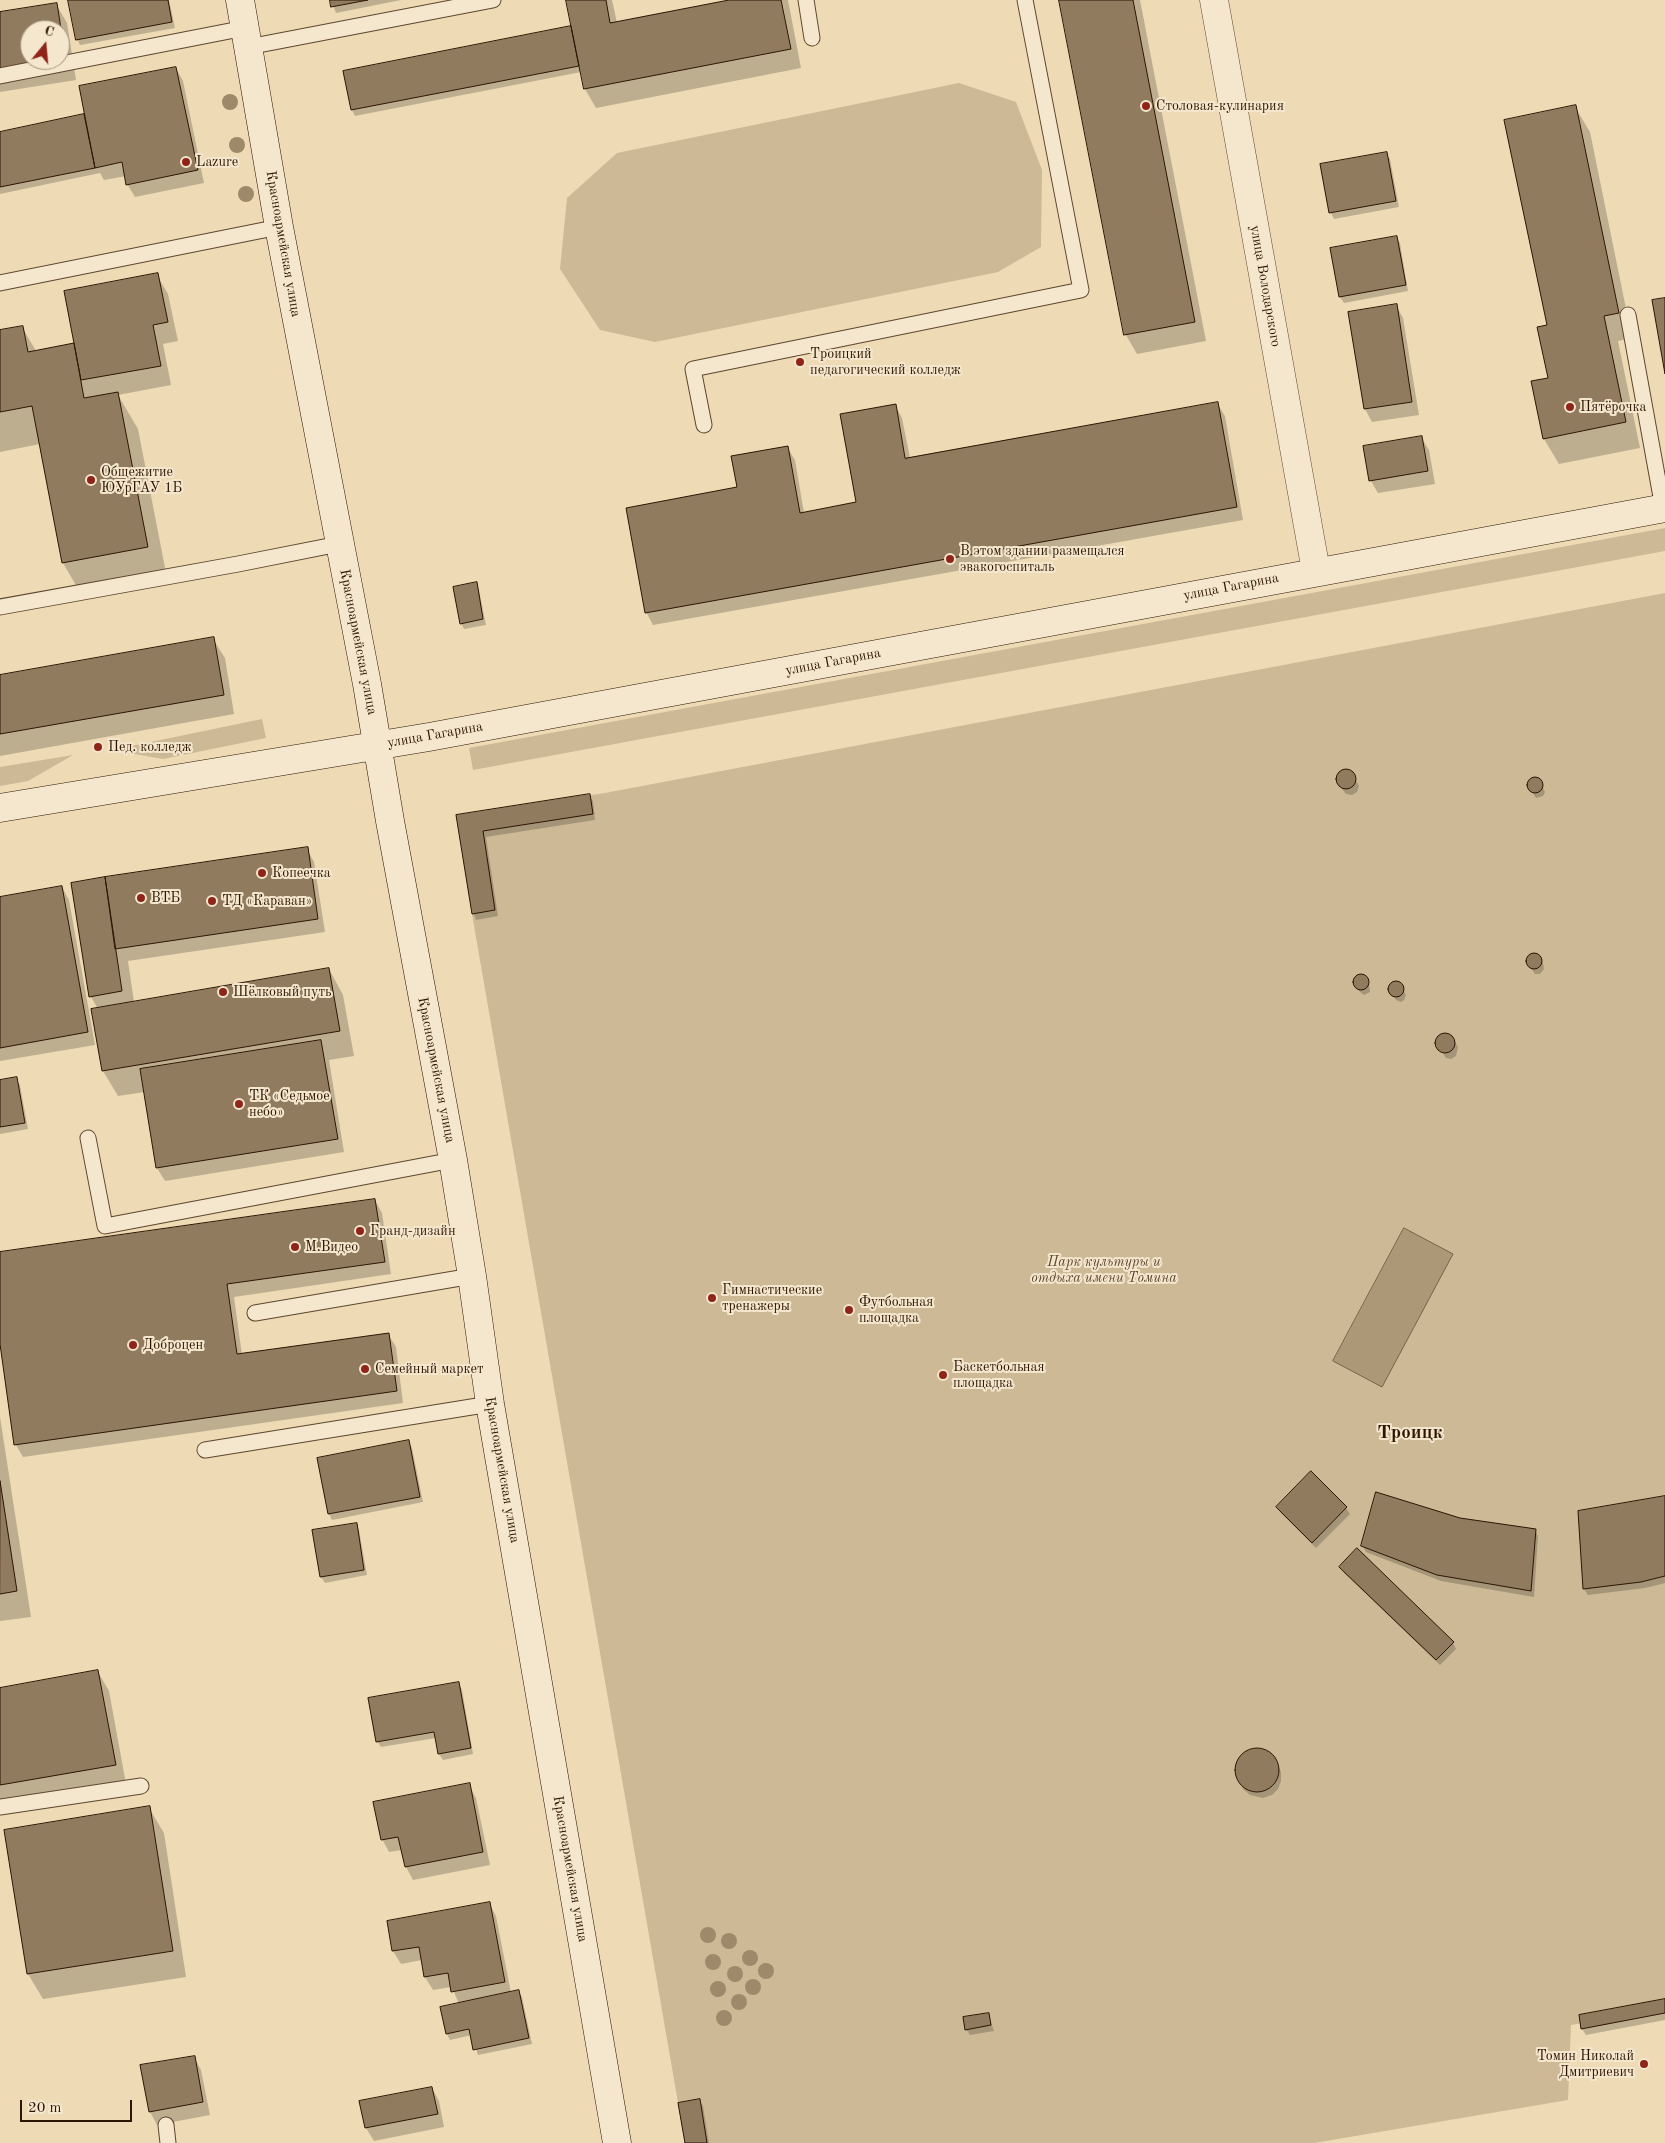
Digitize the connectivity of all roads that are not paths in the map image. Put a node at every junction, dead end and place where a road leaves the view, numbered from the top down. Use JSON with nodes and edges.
{"nodes":[{"id":1,"x":240,"y":0,"type":"edge"},
{"id":2,"x":493,"y":0,"type":"edge"},
{"id":3,"x":806,"y":0,"type":"edge"},
{"id":4,"x":1026,"y":0,"type":"edge"},
{"id":5,"x":1214,"y":0,"type":"edge"},
{"id":6,"x":247,"y":37,"type":"junction"},
{"id":7,"x":812,"y":38,"type":"dead end"},
{"id":8,"x":0,"y":76,"type":"edge"},
{"id":9,"x":279,"y":227,"type":"junction"},
{"id":10,"x":0,"y":283,"type":"edge"},
{"id":11,"x":1628,"y":315,"type":"dead end"},
{"id":12,"x":704,"y":425,"type":"dead end"},
{"id":13,"x":1664,"y":508,"type":"edge"},
{"id":14,"x":339,"y":544,"type":"junction"},
{"id":15,"x":1316,"y":571,"type":"junction"},
{"id":16,"x":0,"y":607,"type":"edge"},
{"id":17,"x":376,"y":745,"type":"junction"},
{"id":18,"x":0,"y":808,"type":"edge"},
{"id":19,"x":88,"y":1138,"type":"dead end"},
{"id":20,"x":453,"y":1160,"type":"junction"},
{"id":21,"x":472,"y":1276,"type":"junction"},
{"id":22,"x":255,"y":1313,"type":"dead end"},
{"id":23,"x":490,"y":1404,"type":"junction"},
{"id":24,"x":205,"y":1450,"type":"dead end"},
{"id":25,"x":141,"y":1786,"type":"dead end"},
{"id":26,"x":0,"y":1807,"type":"edge"},
{"id":27,"x":166,"y":2125,"type":"dead end"},
{"id":28,"x":168,"y":2143,"type":"edge"},
{"id":29,"x":617,"y":2143,"type":"edge"}],
"edges":[{"from":1,"to":6,"type":"street","name":"Красноармейская улица"},
{"from":2,"to":6,"type":"lane"},
{"from":3,"to":7,"type":"lane"},
{"from":4,"to":12,"type":"lane"},
{"from":5,"to":15,"type":"street","name":"улица Володарского"},
{"from":6,"to":8,"type":"lane"},
{"from":6,"to":9,"type":"street","name":"Красноармейская улица"},
{"from":9,"to":10,"type":"lane"},
{"from":9,"to":14,"type":"street","name":"Красноармейская улица"},
{"from":11,"to":13,"type":"lane"},
{"from":13,"to":15,"type":"street","name":"улица Гагарина"},
{"from":14,"to":16,"type":"lane"},
{"from":14,"to":17,"type":"street","name":"Красноармейская улица"},
{"from":15,"to":17,"type":"street","name":"улица Гагарина"},
{"from":17,"to":18,"type":"street","name":"улица Гагарина"},
{"from":17,"to":20,"type":"street","name":"Красноармейская улица"},
{"from":19,"to":20,"type":"lane"},
{"from":20,"to":21,"type":"street","name":"Красноармейская улица"},
{"from":21,"to":22,"type":"lane"},
{"from":21,"to":23,"type":"street","name":"Красноармейская улица"},
{"from":23,"to":24,"type":"lane"},
{"from":23,"to":29,"type":"street","name":"Красноармейская улица"},
{"from":25,"to":26,"type":"lane"},
{"from":27,"to":28,"type":"lane"}]}
